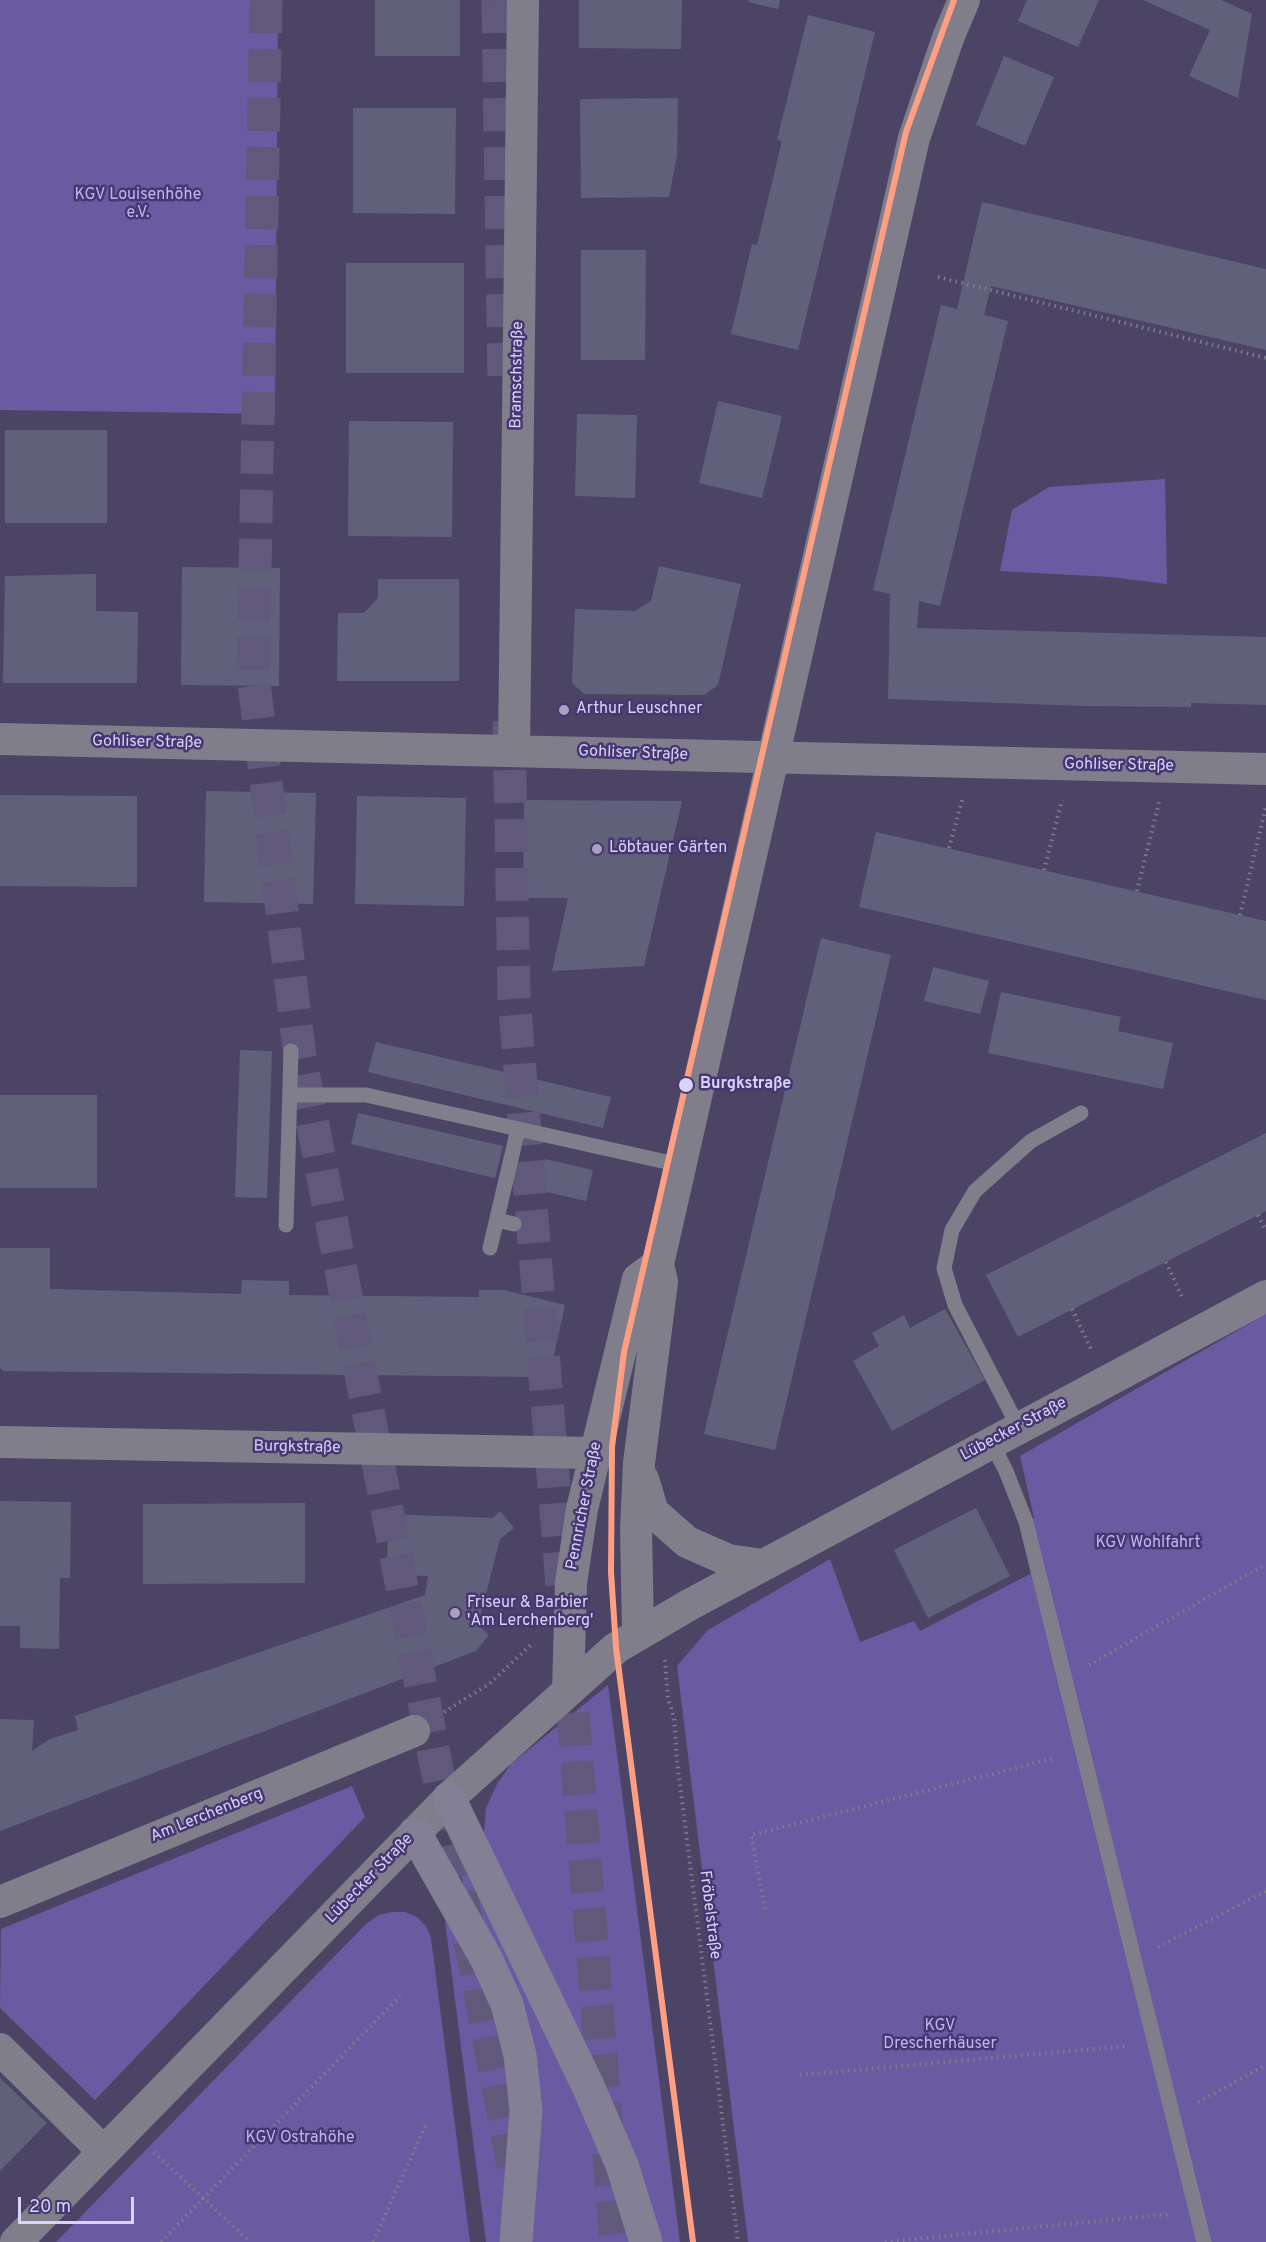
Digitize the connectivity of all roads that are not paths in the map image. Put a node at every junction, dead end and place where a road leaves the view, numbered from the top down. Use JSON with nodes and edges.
{"nodes":[{"id":1,"x":523,"y":0,"type":"edge"},
{"id":2,"x":964,"y":0,"type":"edge"},
{"id":3,"x":0,"y":739,"type":"edge"},
{"id":4,"x":514,"y":750,"type":"junction"},
{"id":5,"x":773,"y":758,"type":"junction"},
{"id":6,"x":1266,"y":769,"type":"edge"},
{"id":7,"x":291,"y":1051,"type":"dead end"},
{"id":8,"x":290,"y":1095,"type":"junction"},
{"id":9,"x":1081,"y":1113,"type":"dead end"},
{"id":10,"x":518,"y":1129,"type":"junction"},
{"id":11,"x":680,"y":1165,"type":"junction"},
{"id":12,"x":497,"y":1220,"type":"junction"},
{"id":13,"x":514,"y":1224,"type":"dead end"},
{"id":14,"x":286,"y":1225,"type":"dead end"},
{"id":15,"x":490,"y":1248,"type":"dead end"},
{"id":16,"x":658,"y":1264,"type":"junction"},
{"id":17,"x":1266,"y":1296,"type":"edge"},
{"id":18,"x":1019,"y":1428,"type":"junction"},
{"id":19,"x":0,"y":1442,"type":"edge"},
{"id":20,"x":991,"y":1442,"type":"junction"},
{"id":21,"x":594,"y":1453,"type":"junction"},
{"id":22,"x":639,"y":1463,"type":"junction"},
{"id":23,"x":763,"y":1565,"type":"junction"},
{"id":24,"x":638,"y":1632,"type":"junction"},
{"id":25,"x":568,"y":1691,"type":"junction"},
{"id":26,"x":414,"y":1731,"type":"road end"},
{"id":27,"x":449,"y":1798,"type":"junction"},
{"id":28,"x":415,"y":1833,"type":"junction"},
{"id":29,"x":0,"y":1902,"type":"edge"},
{"id":30,"x":0,"y":2049,"type":"edge"},
{"id":31,"x":104,"y":2152,"type":"junction"},
{"id":32,"x":16,"y":2242,"type":"edge"},
{"id":33,"x":516,"y":2242,"type":"edge"},
{"id":34,"x":646,"y":2242,"type":"edge"},
{"id":35,"x":1204,"y":2242,"type":"edge"}],
"edges":[{"from":1,"to":4,"type":"street","name":"Bramschstraße"},
{"from":2,"to":5,"type":"street"},
{"from":3,"to":4,"type":"street","name":"Gohliser Straße"},
{"from":4,"to":5,"type":"street","name":"Gohliser Straße"},
{"from":5,"to":6,"type":"street","name":"Gohliser Straße"},
{"from":5,"to":11,"type":"street"},
{"from":7,"to":8,"type":"lane"},
{"from":8,"to":10,"type":"lane"},
{"from":8,"to":14,"type":"lane"},
{"from":9,"to":18,"type":"lane"},
{"from":10,"to":11,"type":"lane"},
{"from":10,"to":12,"type":"lane"},
{"from":11,"to":16,"type":"street"},
{"from":12,"to":13,"type":"lane"},
{"from":12,"to":15,"type":"lane"},
{"from":16,"to":21,"type":"street","name":"Pennricher Straße"},
{"from":16,"to":22,"type":"street"},
{"from":17,"to":18,"type":"street","name":"Lübecker Straße"},
{"from":18,"to":20,"type":"street","name":"Lübecker Straße"},
{"from":19,"to":21,"type":"street","name":"Burgkstraße"},
{"from":20,"to":23,"type":"street","name":"Lübecker Straße"},
{"from":20,"to":35,"type":"lane"},
{"from":21,"to":25,"type":"street","name":"Pennricher Straße"},
{"from":22,"to":23,"type":"street"},
{"from":22,"to":24,"type":"street"},
{"from":23,"to":24,"type":"street","name":"Lübecker Straße"},
{"from":24,"to":25,"type":"street","name":"Lübecker Straße"},
{"from":25,"to":27,"type":"street","name":"Lübecker Straße"},
{"from":26,"to":29,"type":"street","name":"Am Lerchenberg"},
{"from":27,"to":28,"type":"street","name":"Lübecker Straße"},
{"from":27,"to":34,"type":"main road"},
{"from":28,"to":31,"type":"street","name":"Lübecker Straße"},
{"from":28,"to":33,"type":"main road"},
{"from":30,"to":31,"type":"street"},
{"from":31,"to":32,"type":"street","name":"Lübecker Straße"}]}
